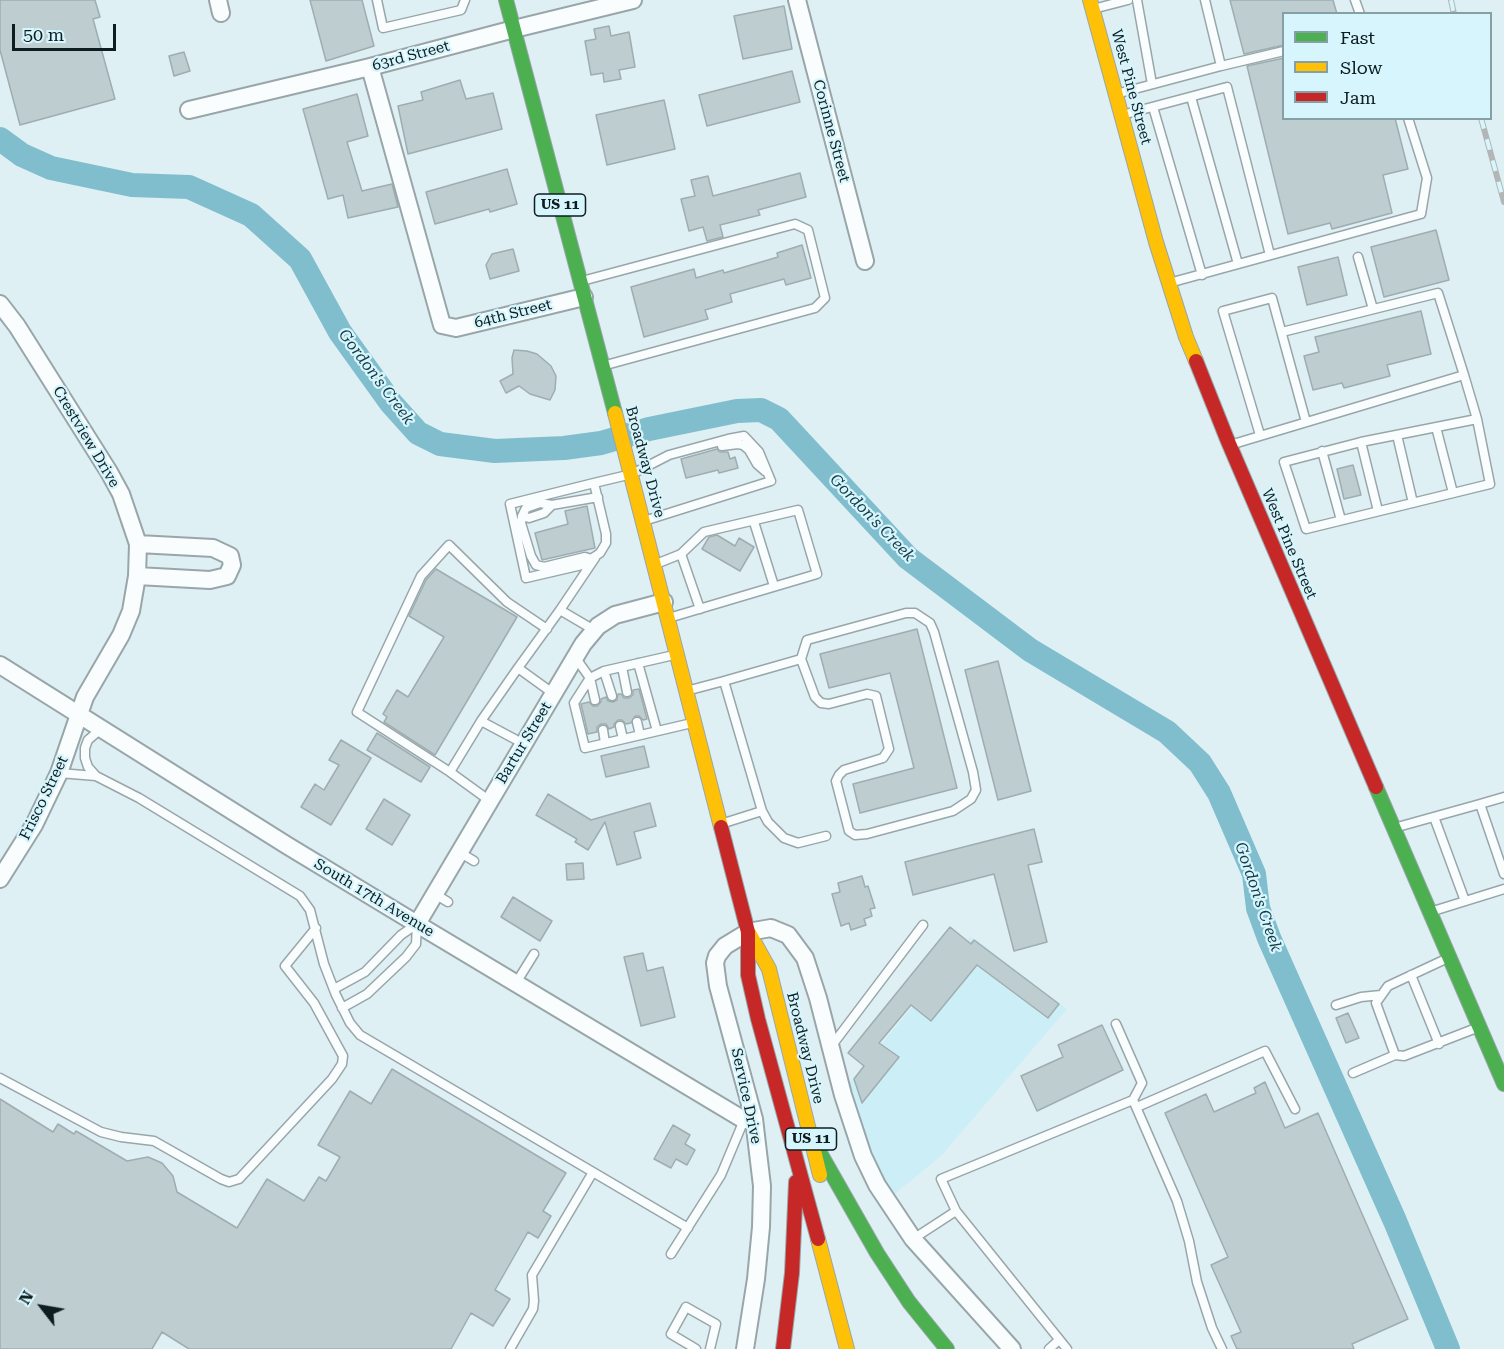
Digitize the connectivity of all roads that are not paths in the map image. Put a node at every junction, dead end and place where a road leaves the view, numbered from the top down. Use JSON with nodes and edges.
{"nodes":[{"id":1,"x":377,"y":0,"type":"edge"},
{"id":2,"x":465,"y":0,"type":"edge"},
{"id":3,"x":506,"y":0,"type":"edge"},
{"id":4,"x":633,"y":0,"type":"edge"},
{"id":5,"x":797,"y":0,"type":"edge"},
{"id":6,"x":1128,"y":0,"type":"edge"},
{"id":7,"x":1137,"y":0,"type":"edge"},
{"id":8,"x":1205,"y":0,"type":"edge"},
{"id":9,"x":1091,"y":5,"type":"edge"},
{"id":10,"x":514,"y":29,"type":"junction"},
{"id":11,"x":1282,"y":51,"type":"edge"},
{"id":12,"x":1221,"y":66,"type":"junction"},
{"id":13,"x":370,"y":67,"type":"junction"},
{"id":14,"x":1152,"y":84,"type":"junction"},
{"id":15,"x":1116,"y":94,"type":"junction"},
{"id":16,"x":1191,"y":97,"type":"junction"},
{"id":17,"x":1153,"y":107,"type":"junction"},
{"id":18,"x":189,"y":110,"type":"dead end"},
{"id":19,"x":1121,"y":115,"type":"junction"},
{"id":20,"x":1409,"y":120,"type":"edge"},
{"id":21,"x":1270,"y":255,"type":"junction"},
{"id":22,"x":1358,"y":257,"type":"dead end"},
{"id":23,"x":866,"y":261,"type":"dead end"},
{"id":24,"x":1238,"y":264,"type":"junction"},
{"id":25,"x":1202,"y":274,"type":"junction"},
{"id":26,"x":1169,"y":284,"type":"junction"},
{"id":27,"x":582,"y":289,"type":"junction"},
{"id":28,"x":0,"y":304,"type":"edge"},
{"id":29,"x":1373,"y":309,"type":"junction"},
{"id":30,"x":1282,"y":332,"type":"junction"},
{"id":31,"x":603,"y":366,"type":"junction"},
{"id":32,"x":1464,"y":375,"type":"junction"},
{"id":33,"x":1477,"y":419,"type":"junction"},
{"id":34,"x":1306,"y":422,"type":"junction"},
{"id":35,"x":1436,"y":427,"type":"junction"},
{"id":36,"x":1260,"y":435,"type":"junction"},
{"id":37,"x":1397,"y":435,"type":"junction"},
{"id":38,"x":1361,"y":442,"type":"junction"},
{"id":39,"x":1229,"y":445,"type":"junction"},
{"id":40,"x":1322,"y":451,"type":"junction"},
{"id":41,"x":632,"y":474,"type":"junction"},
{"id":42,"x":594,"y":483,"type":"junction"},
{"id":43,"x":1453,"y":493,"type":"junction"},
{"id":44,"x":598,"y":497,"type":"junction"},
{"id":45,"x":1413,"y":503,"type":"junction"},
{"id":46,"x":1377,"y":511,"type":"junction"},
{"id":47,"x":1341,"y":520,"type":"junction"},
{"id":48,"x":643,"y":521,"type":"junction"},
{"id":49,"x":754,"y":522,"type":"junction"},
{"id":50,"x":138,"y":544,"type":"junction"},
{"id":51,"x":681,"y":554,"type":"junction"},
{"id":52,"x":595,"y":557,"type":"junction"},
{"id":53,"x":655,"y":565,"type":"junction"},
{"id":54,"x":137,"y":576,"type":"junction"},
{"id":55,"x":774,"y":586,"type":"junction"},
{"id":56,"x":700,"y":609,"type":"junction"},
{"id":57,"x":560,"y":610,"type":"junction"},
{"id":58,"x":666,"y":610,"type":"junction"},
{"id":59,"x":547,"y":629,"type":"junction"},
{"id":60,"x":594,"y":630,"type":"junction"},
{"id":61,"x":678,"y":655,"type":"junction"},
{"id":62,"x":575,"y":656,"type":"junction"},
{"id":63,"x":801,"y":659,"type":"junction"},
{"id":64,"x":638,"y":663,"type":"junction"},
{"id":65,"x":0,"y":665,"type":"edge"},
{"id":66,"x":622,"y":667,"type":"junction"},
{"id":67,"x":518,"y":669,"type":"junction"},
{"id":68,"x":604,"y":671,"type":"junction"},
{"id":69,"x":590,"y":678,"type":"junction"},
{"id":70,"x":724,"y":681,"type":"junction"},
{"id":71,"x":687,"y":691,"type":"junction"},
{"id":72,"x":627,"y":692,"type":"dead end"},
{"id":73,"x":554,"y":694,"type":"junction"},
{"id":74,"x":612,"y":696,"type":"dead end"},
{"id":75,"x":595,"y":700,"type":"dead end"},
{"id":76,"x":78,"y":713,"type":"junction"},
{"id":77,"x":481,"y":721,"type":"junction"},
{"id":78,"x":636,"y":722,"type":"dead end"},
{"id":79,"x":695,"y":723,"type":"junction"},
{"id":80,"x":620,"y":726,"type":"dead end"},
{"id":81,"x":102,"y":728,"type":"junction"},
{"id":82,"x":603,"y":730,"type":"dead end"},
{"id":83,"x":657,"y":731,"type":"junction"},
{"id":84,"x":640,"y":735,"type":"junction"},
{"id":85,"x":623,"y":739,"type":"junction"},
{"id":86,"x":605,"y":743,"type":"junction"},
{"id":87,"x":524,"y":744,"type":"junction"},
{"id":88,"x":60,"y":772,"type":"junction"},
{"id":89,"x":450,"y":772,"type":"junction"},
{"id":90,"x":96,"y":776,"type":"junction"},
{"id":91,"x":1504,"y":797,"type":"edge"},
{"id":92,"x":490,"y":801,"type":"junction"},
{"id":93,"x":1480,"y":804,"type":"junction"},
{"id":94,"x":762,"y":811,"type":"junction"},
{"id":95,"x":1434,"y":817,"type":"junction"},
{"id":96,"x":721,"y":824,"type":"junction"},
{"id":97,"x":1394,"y":828,"type":"junction"},
{"id":98,"x":826,"y":836,"type":"dead end"},
{"id":99,"x":1504,"y":874,"type":"edge"},
{"id":100,"x":0,"y":879,"type":"edge"},
{"id":101,"x":1504,"y":889,"type":"edge"},
{"id":102,"x":1465,"y":901,"type":"junction"},
{"id":103,"x":1430,"y":912,"type":"junction"},
{"id":104,"x":417,"y":924,"type":"junction"},
{"id":105,"x":923,"y":925,"type":"dead end"},
{"id":106,"x":316,"y":928,"type":"junction"},
{"id":107,"x":748,"y":932,"type":"junction"},
{"id":108,"x":534,"y":954,"type":"dead end"},
{"id":109,"x":1449,"y":957,"type":"junction"},
{"id":110,"x":1411,"y":975,"type":"junction"},
{"id":111,"x":516,"y":983,"type":"junction"},
{"id":112,"x":334,"y":989,"type":"junction"},
{"id":113,"x":1381,"y":995,"type":"junction"},
{"id":114,"x":1336,"y":1005,"type":"dead end"},
{"id":115,"x":342,"y":1008,"type":"junction"},
{"id":116,"x":1116,"y":1024,"type":"dead end"},
{"id":117,"x":1480,"y":1027,"type":"junction"},
{"id":118,"x":1439,"y":1044,"type":"junction"},
{"id":119,"x":830,"y":1048,"type":"junction"},
{"id":120,"x":1395,"y":1055,"type":"junction"},
{"id":121,"x":1353,"y":1073,"type":"dead end"},
{"id":122,"x":0,"y":1078,"type":"edge"},
{"id":123,"x":1504,"y":1084,"type":"edge"},
{"id":124,"x":1135,"y":1104,"type":"junction"},
{"id":125,"x":1294,"y":1109,"type":"dead end"},
{"id":126,"x":749,"y":1119,"type":"junction"},
{"id":127,"x":810,"y":1135,"type":"junction"},
{"id":128,"x":797,"y":1158,"type":"junction"},
{"id":129,"x":593,"y":1172,"type":"junction"},
{"id":130,"x":823,"y":1188,"type":"dead end"},
{"id":131,"x":956,"y":1211,"type":"junction"},
{"id":132,"x":688,"y":1228,"type":"junction"},
{"id":133,"x":913,"y":1239,"type":"junction"},
{"id":134,"x":671,"y":1254,"type":"dead end"},
{"id":135,"x":1059,"y":1340,"type":"junction"},
{"id":136,"x":510,"y":1349,"type":"edge"},
{"id":137,"x":696,"y":1349,"type":"edge"},
{"id":138,"x":710,"y":1349,"type":"edge"},
{"id":139,"x":745,"y":1349,"type":"edge"},
{"id":140,"x":783,"y":1349,"type":"edge"},
{"id":141,"x":847,"y":1349,"type":"edge"},
{"id":142,"x":947,"y":1349,"type":"edge"},
{"id":143,"x":1012,"y":1349,"type":"edge"},
{"id":144,"x":1049,"y":1349,"type":"edge"},
{"id":145,"x":1067,"y":1349,"type":"edge"},
{"id":146,"x":1222,"y":1349,"type":"edge"}],
"edges":[{"from":1,"to":2,"type":"lane"},
{"from":3,"to":10,"type":"main road","name":"Broadway Drive","number":"US 11"},
{"from":4,"to":10,"type":"street","name":"63rd Street"},
{"from":5,"to":23,"type":"street","name":"Corinne Street"},
{"from":6,"to":9,"type":"lane"},
{"from":7,"to":14,"type":"lane"},
{"from":8,"to":12,"type":"lane"},
{"from":9,"to":15,"type":"main road","name":"West Pine Street"},
{"from":10,"to":13,"type":"street","name":"63rd Street"},
{"from":10,"to":27,"type":"main road","name":"Broadway Drive","number":"US 11"},
{"from":11,"to":12,"type":"lane"},
{"from":12,"to":14,"type":"lane"},
{"from":13,"to":18,"type":"street","name":"63rd Street"},
{"from":13,"to":27,"type":"street","name":"64th Street"},
{"from":14,"to":15,"type":"lane"},
{"from":15,"to":19,"type":"main road","name":"West Pine Street"},
{"from":16,"to":17,"type":"lane"},
{"from":16,"to":21,"type":"lane"},
{"from":16,"to":24,"type":"lane"},
{"from":17,"to":19,"type":"lane"},
{"from":17,"to":25,"type":"lane"},
{"from":19,"to":26,"type":"main road","name":"West Pine Street"},
{"from":20,"to":21,"type":"lane"},
{"from":21,"to":24,"type":"lane"},
{"from":22,"to":29,"type":"lane"},
{"from":24,"to":25,"type":"lane"},
{"from":25,"to":26,"type":"lane"},
{"from":26,"to":39,"type":"main road","name":"West Pine Street"},
{"from":27,"to":31,"type":"main road","name":"Broadway Drive","number":"US 11"},
{"from":27,"to":31,"type":"lane"},
{"from":28,"to":50,"type":"street","name":"Crestview Drive"},
{"from":29,"to":30,"type":"lane"},
{"from":29,"to":32,"type":"lane"},
{"from":30,"to":34,"type":"lane"},
{"from":30,"to":36,"type":"lane"},
{"from":31,"to":41,"type":"main road","name":"Broadway Drive","number":"US 11"},
{"from":32,"to":33,"type":"lane"},
{"from":32,"to":34,"type":"lane"},
{"from":33,"to":35,"type":"lane"},
{"from":33,"to":43,"type":"lane"},
{"from":34,"to":36,"type":"lane"},
{"from":35,"to":37,"type":"lane"},
{"from":35,"to":43,"type":"lane"},
{"from":36,"to":39,"type":"lane"},
{"from":37,"to":38,"type":"lane"},
{"from":37,"to":45,"type":"lane"},
{"from":38,"to":40,"type":"lane"},
{"from":38,"to":46,"type":"lane"},
{"from":39,"to":97,"type":"main road","name":"West Pine Street"},
{"from":40,"to":47,"type":"lane"},
{"from":40,"to":47,"type":"lane"},
{"from":41,"to":42,"type":"lane"},
{"from":41,"to":48,"type":"main road","name":"Broadway Drive","number":"US 11"},
{"from":41,"to":48,"type":"lane"},
{"from":42,"to":44,"type":"lane"},
{"from":42,"to":52,"type":"lane"},
{"from":43,"to":45,"type":"lane"},
{"from":44,"to":52,"type":"lane"},
{"from":44,"to":52,"type":"lane"},
{"from":45,"to":46,"type":"lane"},
{"from":46,"to":47,"type":"lane"},
{"from":48,"to":53,"type":"main road","name":"Broadway Drive","number":"US 11"},
{"from":49,"to":51,"type":"lane"},
{"from":49,"to":55,"type":"lane"},
{"from":49,"to":55,"type":"lane"},
{"from":50,"to":54,"type":"street","name":"Crestview Drive"},
{"from":50,"to":54,"type":"street"},
{"from":51,"to":53,"type":"lane"},
{"from":51,"to":56,"type":"lane"},
{"from":52,"to":57,"type":"lane"},
{"from":53,"to":58,"type":"main road","name":"Broadway Drive","number":"US 11"},
{"from":54,"to":76,"type":"street","name":"Crestview Drive"},
{"from":55,"to":56,"type":"lane"},
{"from":56,"to":58,"type":"lane"},
{"from":57,"to":59,"type":"lane"},
{"from":57,"to":60,"type":"lane"},
{"from":58,"to":60,"type":"street","name":"Bartur Street"},
{"from":58,"to":61,"type":"main road","name":"Broadway Drive","number":"US 11"},
{"from":59,"to":67,"type":"lane"},
{"from":59,"to":89,"type":"lane"},
{"from":60,"to":62,"type":"street","name":"Bartur Street"},
{"from":61,"to":64,"type":"lane"},
{"from":61,"to":71,"type":"main road","name":"Broadway Drive","number":"US 11"},
{"from":62,"to":69,"type":"lane"},
{"from":62,"to":73,"type":"street","name":"Bartur Street"},
{"from":63,"to":63,"type":"lane"},
{"from":63,"to":70,"type":"lane"},
{"from":64,"to":66,"type":"lane"},
{"from":64,"to":83,"type":"lane"},
{"from":65,"to":76,"type":"street","name":"South 17th Avenue"},
{"from":66,"to":68,"type":"lane"},
{"from":66,"to":72,"type":"lane"},
{"from":67,"to":73,"type":"lane"},
{"from":67,"to":77,"type":"lane"},
{"from":68,"to":69,"type":"lane"},
{"from":68,"to":74,"type":"lane"},
{"from":69,"to":75,"type":"lane"},
{"from":69,"to":86,"type":"lane"},
{"from":70,"to":71,"type":"lane"},
{"from":70,"to":94,"type":"lane"},
{"from":71,"to":79,"type":"main road","name":"Broadway Drive","number":"US 11"},
{"from":73,"to":87,"type":"street","name":"Bartur Street"},
{"from":76,"to":81,"type":"street","name":"South 17th Avenue"},
{"from":76,"to":88,"type":"street","name":"Frisco Street"},
{"from":77,"to":87,"type":"lane"},
{"from":77,"to":89,"type":"lane"},
{"from":78,"to":84,"type":"lane"},
{"from":79,"to":83,"type":"lane"},
{"from":79,"to":96,"type":"main road","name":"Broadway Drive","number":"US 11"},
{"from":80,"to":85,"type":"lane"},
{"from":81,"to":90,"type":"lane"},
{"from":81,"to":104,"type":"street","name":"South 17th Avenue"},
{"from":82,"to":86,"type":"lane"},
{"from":83,"to":84,"type":"lane"},
{"from":84,"to":85,"type":"lane"},
{"from":85,"to":86,"type":"lane"},
{"from":87,"to":92,"type":"street","name":"Bartur Street"},
{"from":88,"to":90,"type":"lane"},
{"from":88,"to":100,"type":"street","name":"Frisco Street"},
{"from":89,"to":92,"type":"lane"},
{"from":90,"to":106,"type":"lane"},
{"from":91,"to":93,"type":"lane"},
{"from":92,"to":104,"type":"street","name":"Bartur Street"},
{"from":93,"to":95,"type":"lane"},
{"from":93,"to":99,"type":"lane"},
{"from":94,"to":96,"type":"lane"},
{"from":94,"to":98,"type":"lane"},
{"from":95,"to":97,"type":"lane"},
{"from":95,"to":102,"type":"lane"},
{"from":96,"to":107,"type":"main road","name":"Broadway Drive","number":"US 11"},
{"from":97,"to":103,"type":"main road","name":"West Pine Street"},
{"from":101,"to":102,"type":"lane"},
{"from":102,"to":103,"type":"lane"},
{"from":103,"to":109,"type":"main road","name":"West Pine Street"},
{"from":104,"to":111,"type":"street","name":"South 17th Avenue"},
{"from":104,"to":112,"type":"lane"},
{"from":104,"to":115,"type":"lane"},
{"from":105,"to":119,"type":"lane"},
{"from":106,"to":112,"type":"lane"},
{"from":106,"to":122,"type":"lane"},
{"from":107,"to":119,"type":"street"},
{"from":107,"to":126,"type":"street","name":"Service Drive"},
{"from":107,"to":127,"type":"main road","name":"Broadway Drive","number":"US 11"},
{"from":107,"to":128,"type":"main road","name":"Broadway Drive","number":"US 11"},
{"from":108,"to":111,"type":"lane"},
{"from":109,"to":110,"type":"lane"},
{"from":109,"to":117,"type":"main road","name":"West Pine Street"},
{"from":110,"to":113,"type":"lane"},
{"from":110,"to":118,"type":"lane"},
{"from":111,"to":126,"type":"street","name":"South 17th Avenue"},
{"from":112,"to":115,"type":"lane"},
{"from":113,"to":114,"type":"lane"},
{"from":113,"to":120,"type":"lane"},
{"from":115,"to":129,"type":"lane"},
{"from":116,"to":124,"type":"lane"},
{"from":117,"to":118,"type":"lane"},
{"from":117,"to":123,"type":"main road","name":"West Pine Street"},
{"from":118,"to":120,"type":"lane"},
{"from":119,"to":133,"type":"street"},
{"from":120,"to":121,"type":"lane"},
{"from":124,"to":125,"type":"lane"},
{"from":124,"to":131,"type":"lane"},
{"from":124,"to":146,"type":"lane"},
{"from":126,"to":132,"type":"lane"},
{"from":126,"to":139,"type":"street","name":"Service Drive"},
{"from":127,"to":130,"type":"main road","name":"Broadway Drive","number":"US 11"},
{"from":127,"to":142,"type":"main road"},
{"from":128,"to":140,"type":"main road"},
{"from":128,"to":141,"type":"main road","name":"Broadway Drive","number":"US 11"},
{"from":129,"to":132,"type":"lane"},
{"from":129,"to":136,"type":"lane"},
{"from":131,"to":133,"type":"lane"},
{"from":131,"to":135,"type":"lane"},
{"from":132,"to":134,"type":"lane"},
{"from":133,"to":143,"type":"street"},
{"from":135,"to":144,"type":"lane"},
{"from":135,"to":145,"type":"lane"},
{"from":137,"to":138,"type":"lane"}]}
